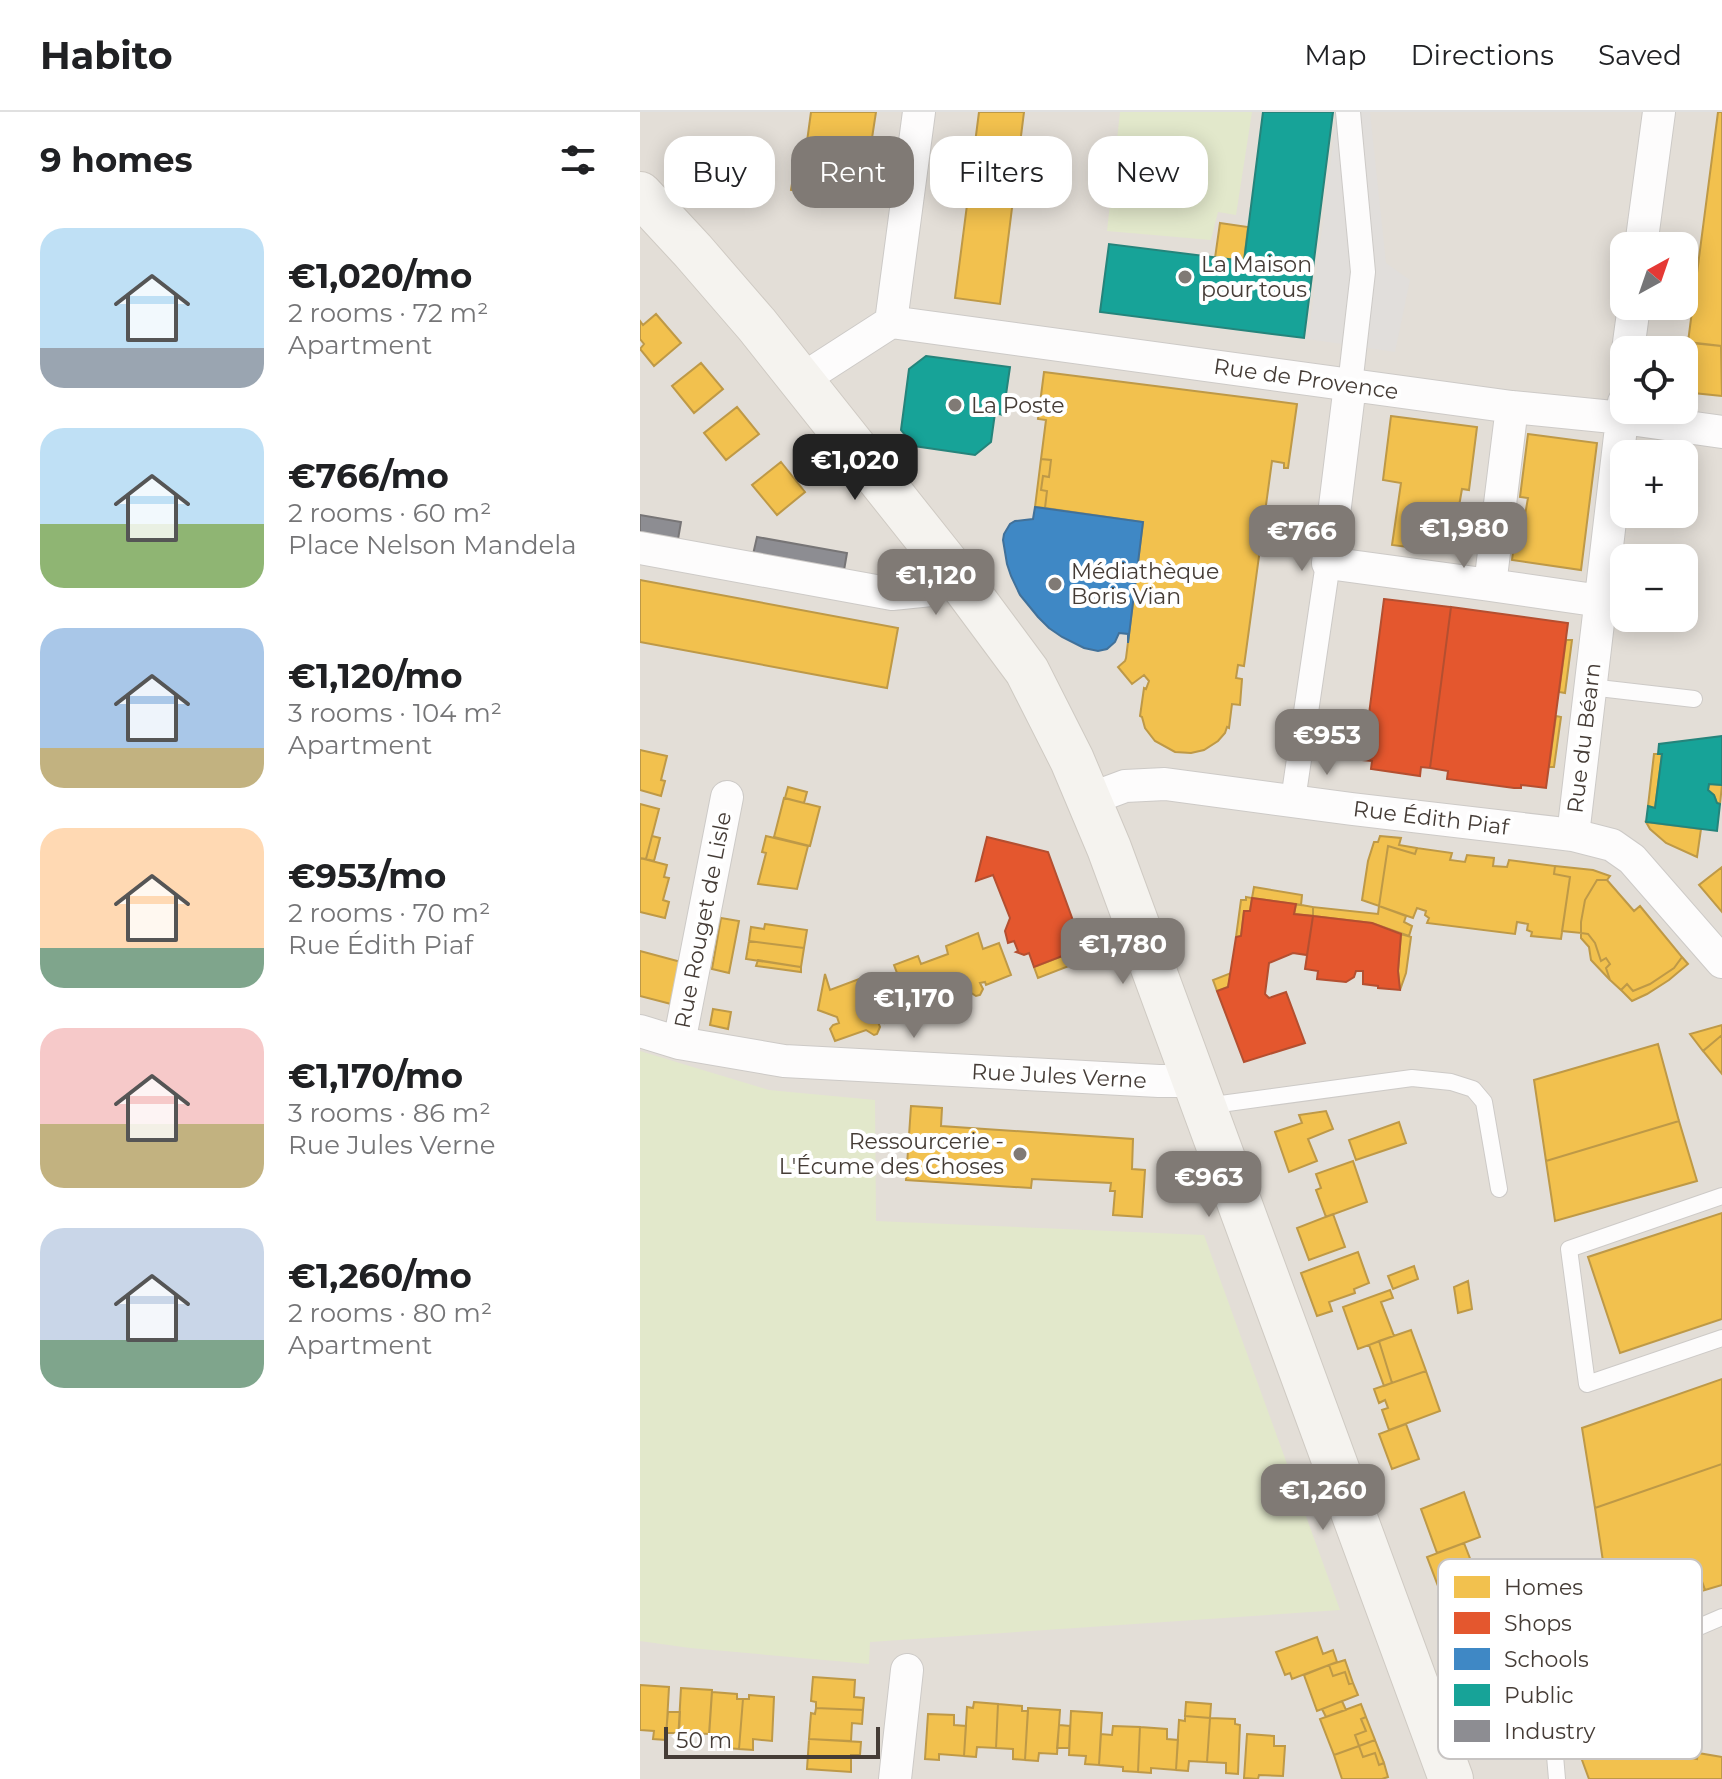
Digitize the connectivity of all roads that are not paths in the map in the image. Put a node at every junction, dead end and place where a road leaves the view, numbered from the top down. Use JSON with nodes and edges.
{"nodes":[{"id":1,"x":919,"y":112,"type":"edge"},
{"id":2,"x":1348,"y":112,"type":"edge"},
{"id":3,"x":1659,"y":112,"type":"edge"},
{"id":4,"x":640,"y":194,"type":"edge"},
{"id":5,"x":1643,"y":232,"type":"edge"},
{"id":6,"x":891,"y":322,"type":"junction"},
{"id":7,"x":801,"y":380,"type":"junction"},
{"id":8,"x":1350,"y":385,"type":"junction"},
{"id":9,"x":1512,"y":407,"type":"junction"},
{"id":10,"x":1610,"y":410,"type":"edge"},
{"id":11,"x":1622,"y":424,"type":"edge"},
{"id":12,"x":1686,"y":424,"type":"edge"},
{"id":13,"x":1722,"y":432,"type":"edge"},
{"id":14,"x":640,"y":548,"type":"edge"},
{"id":15,"x":1328,"y":563,"type":"junction"},
{"id":16,"x":955,"y":574,"type":"junction"},
{"id":17,"x":1490,"y":585,"type":"junction"},
{"id":18,"x":1601,"y":601,"type":"junction"},
{"id":19,"x":1590,"y":687,"type":"junction"},
{"id":20,"x":1694,"y":699,"type":"dead end"},
{"id":21,"x":727,"y":797,"type":"dead end"},
{"id":22,"x":1090,"y":799,"type":"junction"},
{"id":23,"x":1293,"y":800,"type":"junction"},
{"id":24,"x":1573,"y":835,"type":"junction"},
{"id":25,"x":1722,"y":962,"type":"edge"},
{"id":26,"x":640,"y":1031,"type":"edge"},
{"id":27,"x":679,"y":1043,"type":"junction"},
{"id":28,"x":1198,"y":1091,"type":"junction"},
{"id":29,"x":1499,"y":1189,"type":"dead end"},
{"id":30,"x":1722,"y":1196,"type":"edge"},
{"id":31,"x":1722,"y":1338,"type":"edge"},
{"id":32,"x":1722,"y":1617,"type":"edge"},
{"id":33,"x":1702,"y":1626,"type":"edge"},
{"id":34,"x":907,"y":1670,"type":"dead end"},
{"id":35,"x":1438,"y":1744,"type":"edge"},
{"id":36,"x":1444,"y":1759,"type":"edge"},
{"id":37,"x":1555,"y":1759,"type":"edge"},
{"id":38,"x":895,"y":1779,"type":"edge"},
{"id":39,"x":1451,"y":1779,"type":"edge"},
{"id":40,"x":1557,"y":1779,"type":"edge"}],
"edges":[{"from":1,"to":6,"type":"street"},
{"from":2,"to":8,"type":"street"},
{"from":3,"to":5,"type":"street"},
{"from":4,"to":7,"type":"main road"},
{"from":6,"to":7,"type":"street"},
{"from":6,"to":8,"type":"street","name":"Rue de Provence"},
{"from":7,"to":16,"type":"main road"},
{"from":8,"to":9,"type":"street","name":"Rue de Provence"},
{"from":8,"to":15,"type":"street"},
{"from":9,"to":10,"type":"street","name":"Rue de Provence"},
{"from":9,"to":17,"type":"street"},
{"from":11,"to":18,"type":"street","name":"Rue du Béarn"},
{"from":12,"to":13,"type":"street","name":"Rue de Provence"},
{"from":14,"to":16,"type":"street"},
{"from":15,"to":17,"type":"street"},
{"from":15,"to":23,"type":"street"},
{"from":16,"to":22,"type":"main road"},
{"from":17,"to":18,"type":"street"},
{"from":18,"to":19,"type":"street","name":"Rue du Béarn"},
{"from":19,"to":20,"type":"lane"},
{"from":19,"to":24,"type":"street","name":"Rue du Béarn"},
{"from":21,"to":27,"type":"street","name":"Rue Rouget de Lisle"},
{"from":22,"to":23,"type":"street","name":"Rue Édith Piaf"},
{"from":22,"to":28,"type":"main road"},
{"from":23,"to":24,"type":"street","name":"Rue Édith Piaf"},
{"from":24,"to":25,"type":"street","name":"Rue Édith Piaf"},
{"from":26,"to":27,"type":"street","name":"Rue Jules Verne"},
{"from":27,"to":28,"type":"street","name":"Rue Jules Verne"},
{"from":28,"to":29,"type":"lane"},
{"from":28,"to":35,"type":"main road"},
{"from":30,"to":31,"type":"lane"},
{"from":32,"to":33,"type":"lane"},
{"from":34,"to":38,"type":"street"},
{"from":36,"to":39,"type":"main road"},
{"from":37,"to":40,"type":"lane"}]}
